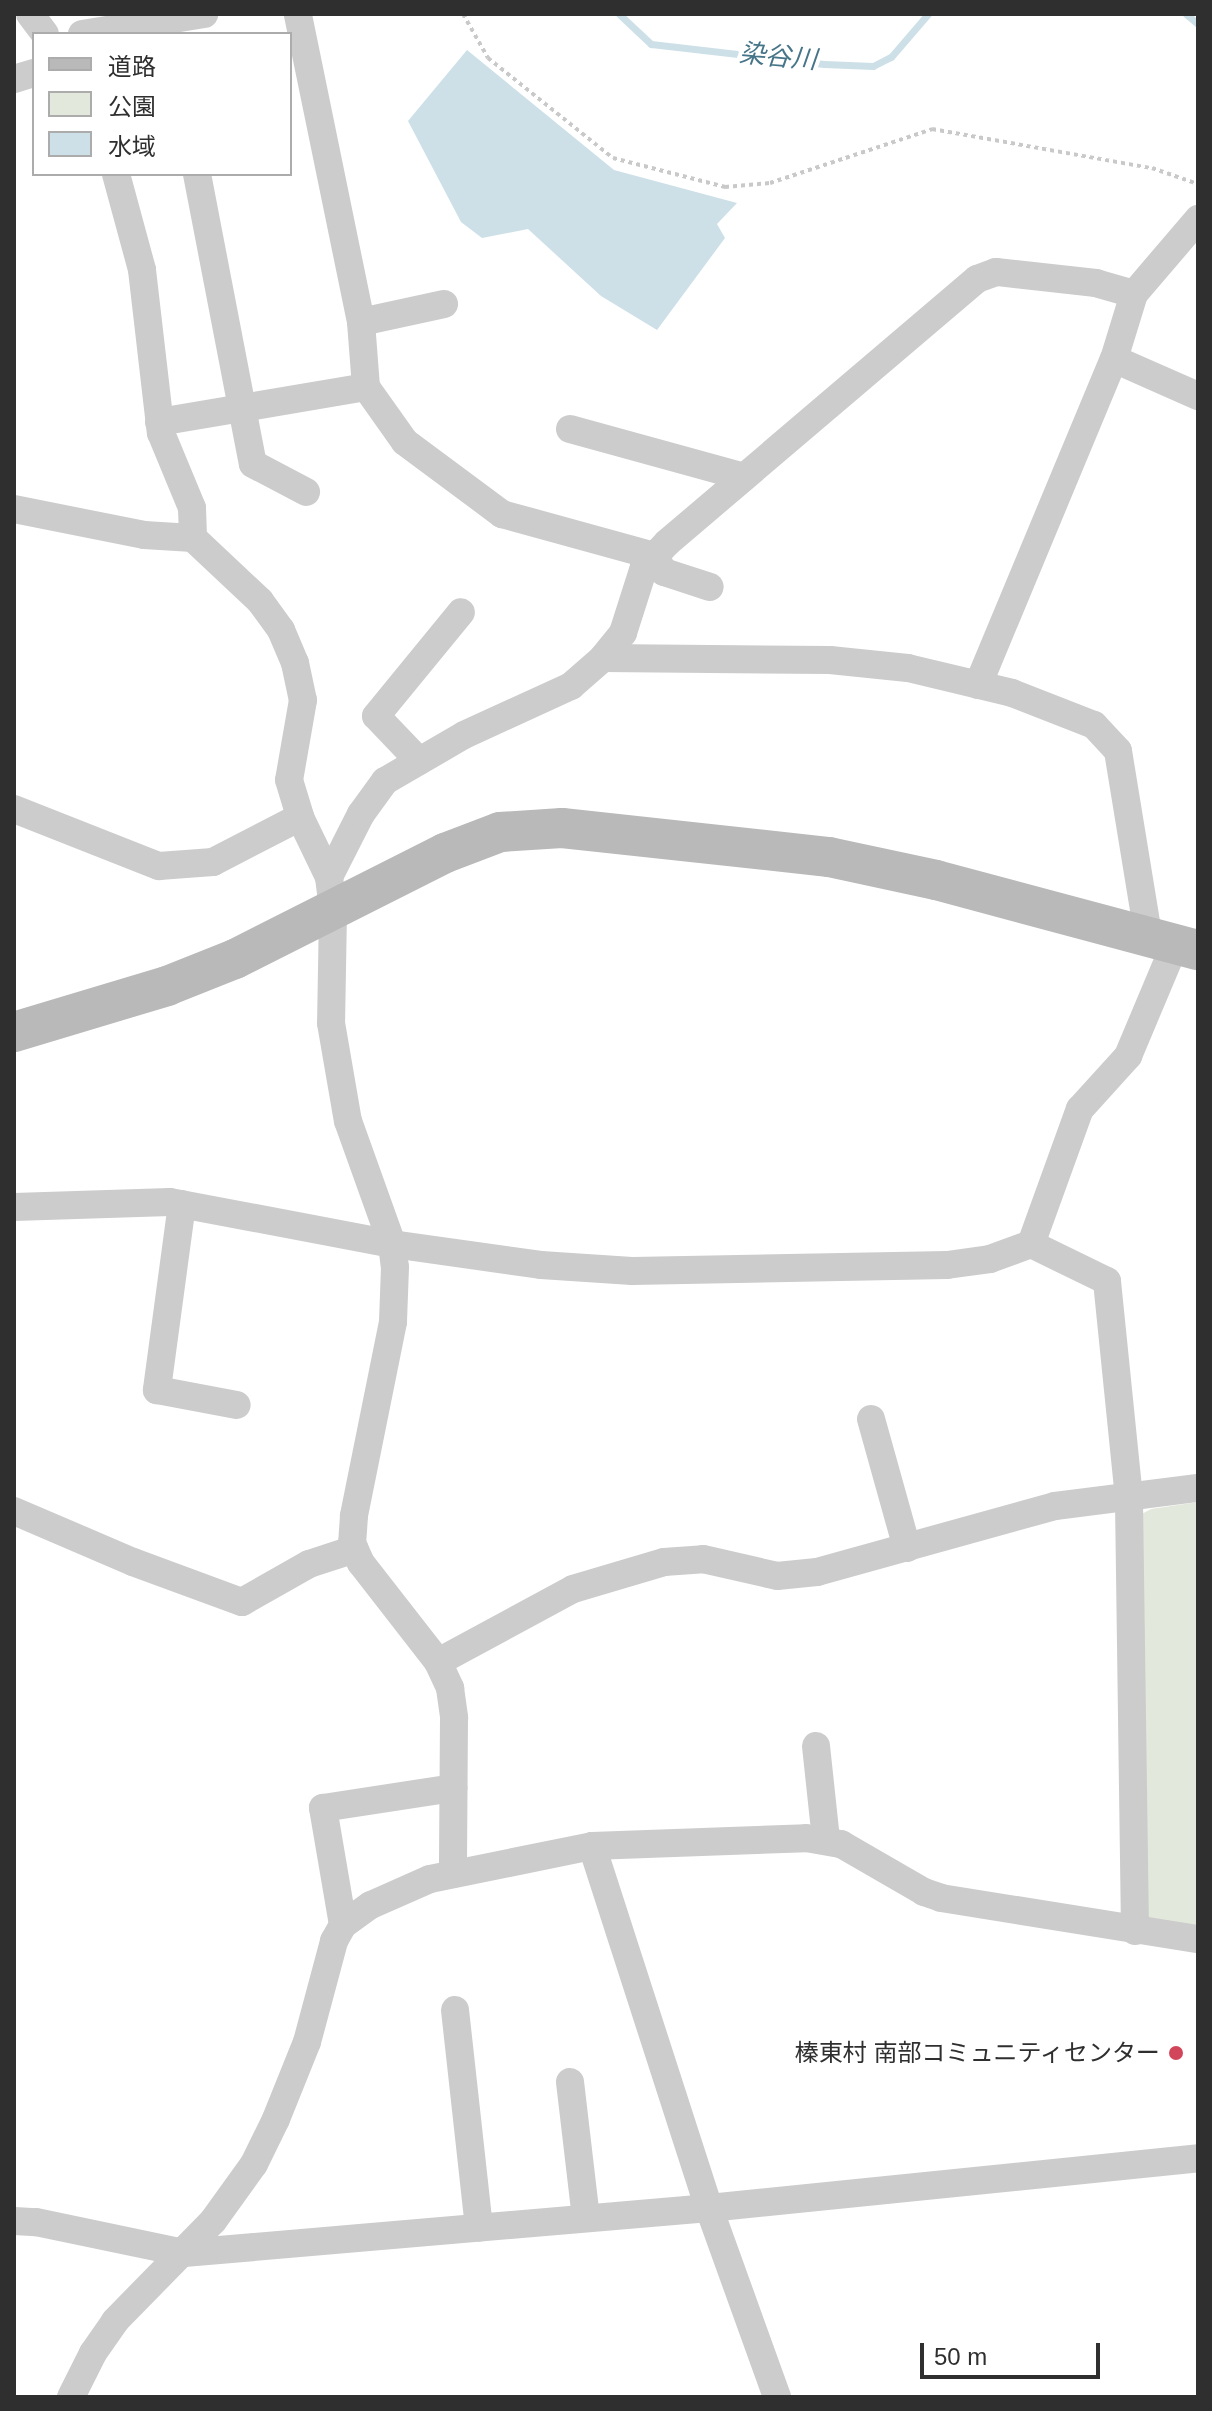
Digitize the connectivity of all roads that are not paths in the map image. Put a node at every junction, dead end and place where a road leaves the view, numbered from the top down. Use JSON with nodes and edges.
{"nodes":[{"id":1,"x":30,"y":14,"type":"edge"},
{"id":2,"x":204,"y":14,"type":"edge"},
{"id":3,"x":298,"y":14,"type":"edge"},
{"id":4,"x":169,"y":28,"type":"edge"},
{"id":5,"x":44,"y":32,"type":"edge"},
{"id":6,"x":111,"y":32,"type":"edge"},
{"id":7,"x":117,"y":176,"type":"edge"},
{"id":8,"x":197,"y":176,"type":"edge"},
{"id":9,"x":1198,"y":219,"type":"edge"},
{"id":10,"x":1134,"y":294,"type":"junction"},
{"id":11,"x":444,"y":304,"type":"dead end"},
{"id":12,"x":361,"y":322,"type":"junction"},
{"id":13,"x":1114,"y":359,"type":"junction"},
{"id":14,"x":366,"y":387,"type":"junction"},
{"id":15,"x":1198,"y":396,"type":"edge"},
{"id":16,"x":242,"y":408,"type":"junction"},
{"id":17,"x":159,"y":422,"type":"junction"},
{"id":18,"x":570,"y":429,"type":"dead end"},
{"id":19,"x":744,"y":477,"type":"junction"},
{"id":20,"x":306,"y":492,"type":"dead end"},
{"id":21,"x":14,"y":509,"type":"edge"},
{"id":22,"x":193,"y":538,"type":"junction"},
{"id":23,"x":654,"y":556,"type":"junction"},
{"id":24,"x":710,"y":587,"type":"dead end"},
{"id":25,"x":461,"y":612,"type":"dead end"},
{"id":26,"x":603,"y":658,"type":"junction"},
{"id":27,"x":978,"y":685,"type":"junction"},
{"id":28,"x":419,"y":761,"type":"junction"},
{"id":29,"x":14,"y":809,"type":"edge"},
{"id":30,"x":300,"y":817,"type":"junction"},
{"id":31,"x":331,"y":895,"type":"junction"},
{"id":32,"x":1174,"y":943,"type":"edge"},
{"id":33,"x":14,"y":1032,"type":"edge"},
{"id":34,"x":182,"y":1204,"type":"junction"},
{"id":35,"x":14,"y":1207,"type":"edge"},
{"id":36,"x":392,"y":1244,"type":"junction"},
{"id":37,"x":1031,"y":1244,"type":"junction"},
{"id":38,"x":237,"y":1405,"type":"dead end"},
{"id":39,"x":871,"y":1419,"type":"dead end"},
{"id":40,"x":1198,"y":1488,"type":"edge"},
{"id":41,"x":1129,"y":1498,"type":"junction"},
{"id":42,"x":14,"y":1511,"type":"edge"},
{"id":43,"x":907,"y":1548,"type":"junction"},
{"id":44,"x":355,"y":1549,"type":"junction"},
{"id":45,"x":438,"y":1662,"type":"junction"},
{"id":46,"x":816,"y":1746,"type":"dead end"},
{"id":47,"x":453,"y":1788,"type":"junction"},
{"id":48,"x":826,"y":1839,"type":"junction"},
{"id":49,"x":592,"y":1846,"type":"junction"},
{"id":50,"x":453,"y":1874,"type":"junction"},
{"id":51,"x":343,"y":1925,"type":"junction"},
{"id":52,"x":1135,"y":1931,"type":"junction"},
{"id":53,"x":1198,"y":1939,"type":"edge"},
{"id":54,"x":455,"y":2010,"type":"dead end"},
{"id":55,"x":570,"y":2082,"type":"dead end"},
{"id":56,"x":1198,"y":2158,"type":"edge"},
{"id":57,"x":709,"y":2208,"type":"junction"},
{"id":58,"x":586,"y":2218,"type":"junction"},
{"id":59,"x":14,"y":2221,"type":"edge"},
{"id":60,"x":479,"y":2228,"type":"junction"},
{"id":61,"x":184,"y":2253,"type":"junction"},
{"id":62,"x":71,"y":2397,"type":"edge"},
{"id":63,"x":777,"y":2397,"type":"edge"}],
"edges":[{"from":1,"to":5,"type":"street"},
{"from":2,"to":4,"type":"street"},
{"from":3,"to":12,"type":"street"},
{"from":4,"to":6,"type":"street"},
{"from":7,"to":17,"type":"street"},
{"from":8,"to":16,"type":"street"},
{"from":9,"to":10,"type":"street"},
{"from":10,"to":13,"type":"street"},
{"from":10,"to":19,"type":"street"},
{"from":11,"to":12,"type":"street"},
{"from":12,"to":14,"type":"street"},
{"from":13,"to":15,"type":"street"},
{"from":13,"to":27,"type":"street"},
{"from":14,"to":16,"type":"street"},
{"from":14,"to":23,"type":"street"},
{"from":16,"to":17,"type":"street"},
{"from":16,"to":20,"type":"street"},
{"from":17,"to":22,"type":"street"},
{"from":18,"to":19,"type":"street"},
{"from":19,"to":23,"type":"street"},
{"from":21,"to":22,"type":"street"},
{"from":22,"to":30,"type":"street"},
{"from":23,"to":24,"type":"street"},
{"from":23,"to":26,"type":"street"},
{"from":25,"to":28,"type":"street"},
{"from":26,"to":27,"type":"street"},
{"from":26,"to":28,"type":"street"},
{"from":27,"to":32,"type":"street"},
{"from":28,"to":31,"type":"street"},
{"from":29,"to":30,"type":"street"},
{"from":30,"to":31,"type":"street"},
{"from":31,"to":32,"type":"street"},
{"from":31,"to":33,"type":"street"},
{"from":31,"to":36,"type":"street"},
{"from":32,"to":37,"type":"street"},
{"from":34,"to":35,"type":"street"},
{"from":34,"to":36,"type":"street"},
{"from":34,"to":38,"type":"street"},
{"from":36,"to":37,"type":"street"},
{"from":36,"to":44,"type":"street"},
{"from":37,"to":41,"type":"street"},
{"from":39,"to":43,"type":"street"},
{"from":40,"to":41,"type":"street"},
{"from":41,"to":43,"type":"street"},
{"from":41,"to":52,"type":"street"},
{"from":42,"to":44,"type":"street"},
{"from":43,"to":45,"type":"street"},
{"from":44,"to":45,"type":"street"},
{"from":45,"to":47,"type":"street"},
{"from":46,"to":48,"type":"street"},
{"from":47,"to":50,"type":"street"},
{"from":47,"to":51,"type":"street"},
{"from":48,"to":49,"type":"street"},
{"from":48,"to":52,"type":"street"},
{"from":49,"to":50,"type":"street"},
{"from":49,"to":57,"type":"street"},
{"from":50,"to":51,"type":"street"},
{"from":51,"to":61,"type":"street"},
{"from":52,"to":53,"type":"street"},
{"from":54,"to":60,"type":"street"},
{"from":55,"to":58,"type":"street"},
{"from":56,"to":57,"type":"street"},
{"from":57,"to":58,"type":"street"},
{"from":57,"to":63,"type":"street"},
{"from":58,"to":60,"type":"street"},
{"from":59,"to":61,"type":"street"},
{"from":60,"to":61,"type":"street"},
{"from":61,"to":62,"type":"street"}]}
